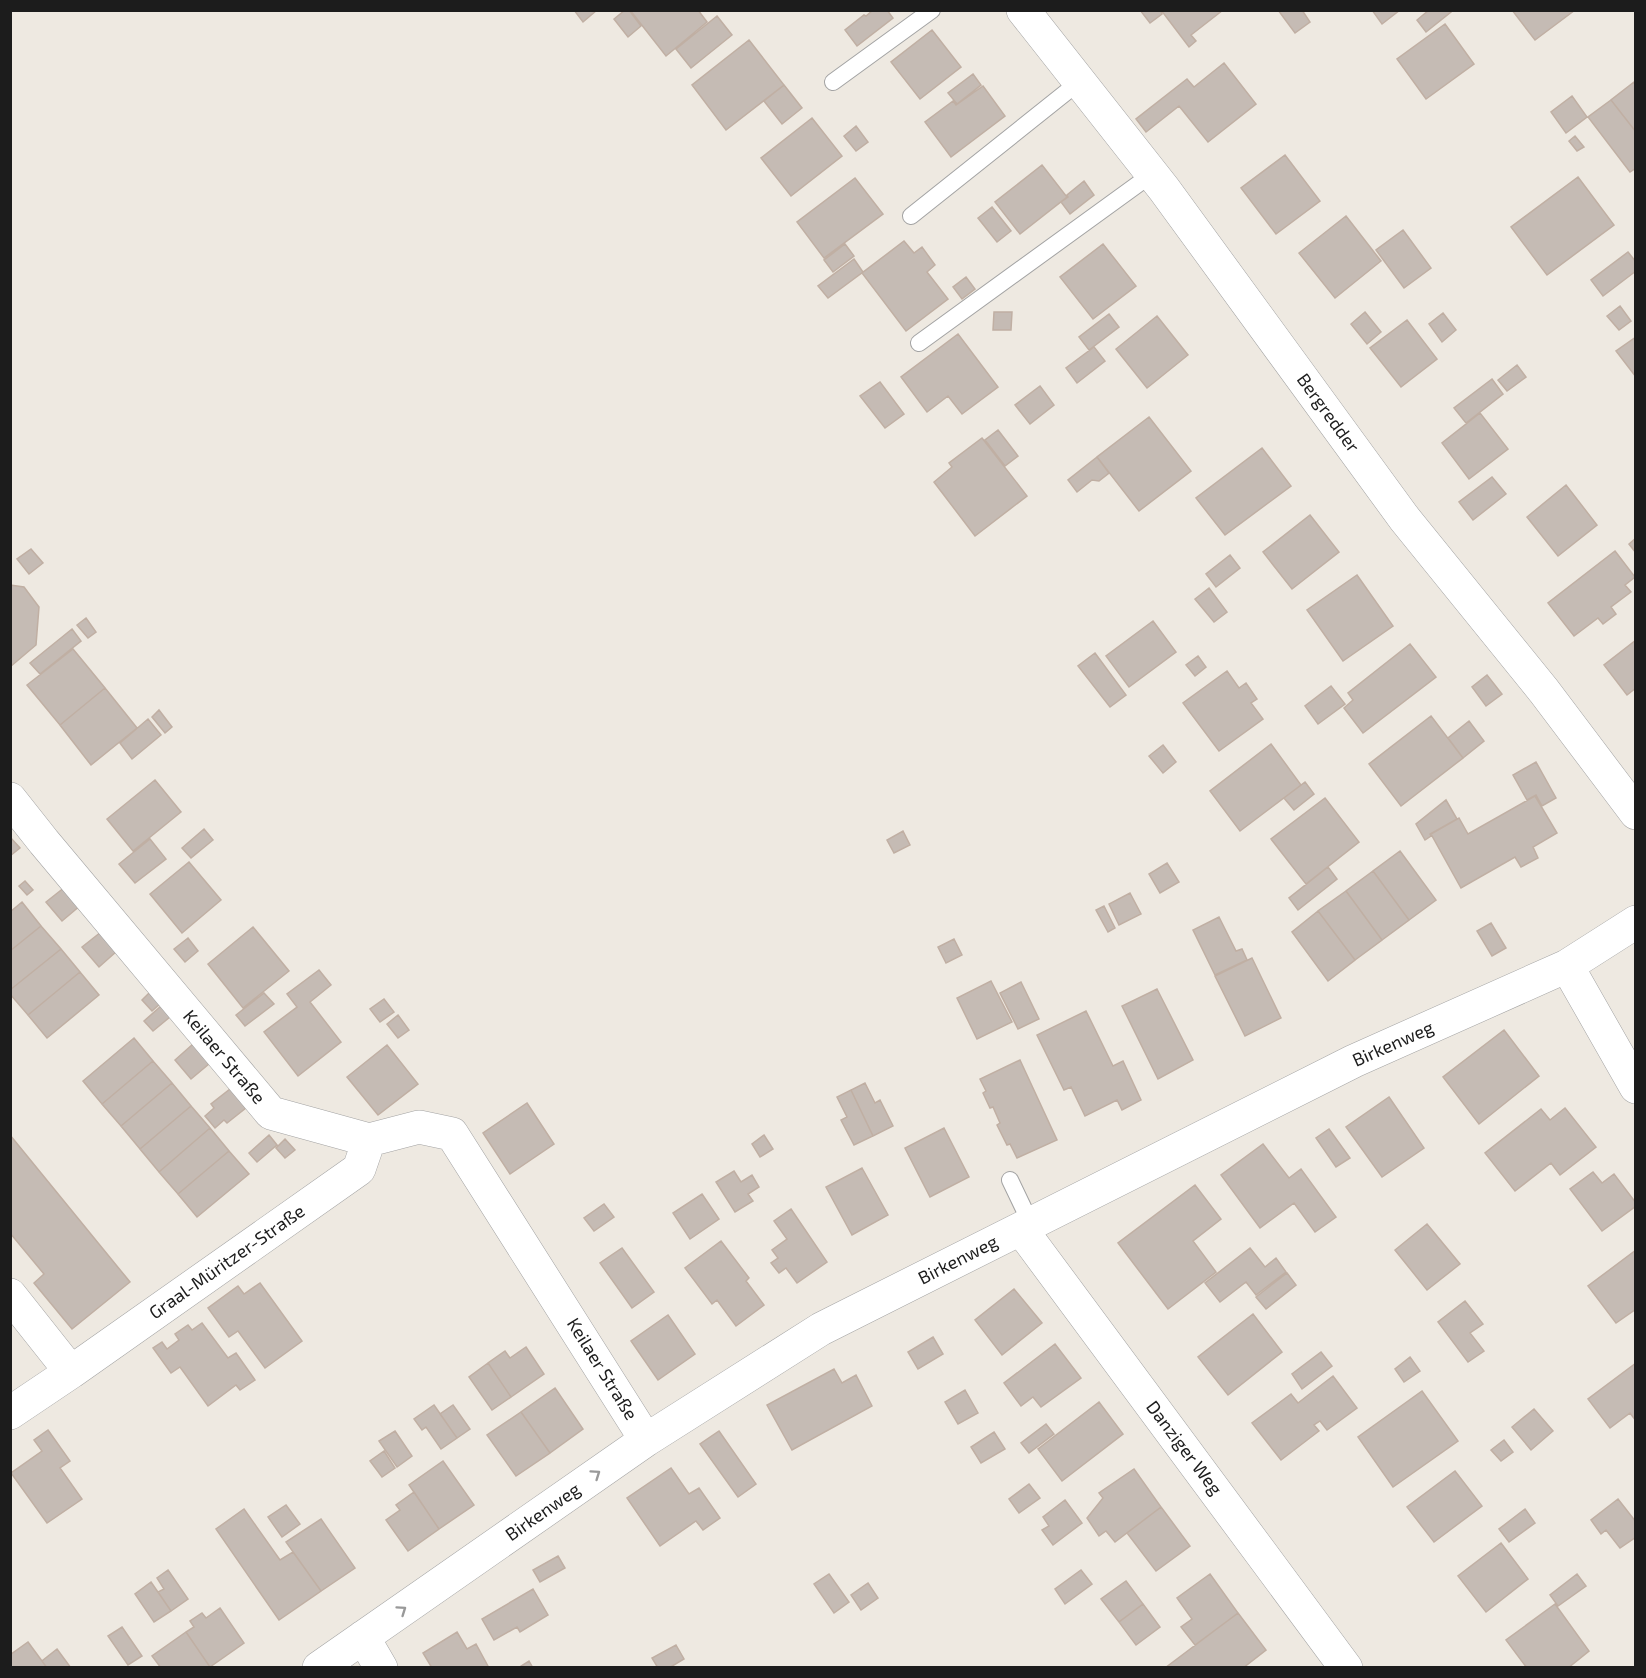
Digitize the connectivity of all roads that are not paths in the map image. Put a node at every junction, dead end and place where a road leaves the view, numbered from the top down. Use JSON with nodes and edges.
{"nodes":[{"id":1,"x":932,"y":10,"type":"edge"},
{"id":2,"x":1023,"y":10,"type":"edge"},
{"id":3,"x":833,"y":82,"type":"dead end"},
{"id":4,"x":1079,"y":82,"type":"junction"},
{"id":5,"x":1152,"y":174,"type":"junction"},
{"id":6,"x":911,"y":216,"type":"dead end"},
{"id":7,"x":919,"y":343,"type":"dead end"},
{"id":8,"x":10,"y":799,"type":"edge"},
{"id":9,"x":1635,"y":813,"type":"edge"},
{"id":10,"x":1635,"y":922,"type":"edge"},
{"id":11,"x":1567,"y":966,"type":"junction"},
{"id":12,"x":1635,"y":1087,"type":"edge"},
{"id":13,"x":369,"y":1140,"type":"junction"},
{"id":14,"x":1010,"y":1180,"type":"dead end"},
{"id":15,"x":1026,"y":1226,"type":"junction"},
{"id":16,"x":10,"y":1295,"type":"edge"},
{"id":17,"x":71,"y":1372,"type":"junction"},
{"id":18,"x":11,"y":1412,"type":"edge"},
{"id":19,"x":646,"y":1440,"type":"junction"},
{"id":20,"x":363,"y":1637,"type":"junction"},
{"id":21,"x":319,"y":1668,"type":"edge"},
{"id":22,"x":381,"y":1668,"type":"edge"},
{"id":23,"x":1346,"y":1668,"type":"edge"}],
"edges":[{"from":1,"to":3,"type":"lane"},
{"from":2,"to":4,"type":"street","name":"Bergredder"},
{"from":4,"to":5,"type":"street","name":"Bergredder"},
{"from":4,"to":6,"type":"lane"},
{"from":5,"to":7,"type":"lane"},
{"from":5,"to":9,"type":"street","name":"Bergredder"},
{"from":8,"to":13,"type":"street","name":"Keilaer Straße"},
{"from":10,"to":11,"type":"street","name":"Birkenweg"},
{"from":11,"to":12,"type":"street"},
{"from":11,"to":15,"type":"street","name":"Birkenweg"},
{"from":13,"to":17,"type":"street","name":"Graal-Müritzer-Straße"},
{"from":13,"to":19,"type":"street","name":"Keilaer Straße"},
{"from":14,"to":15,"type":"lane"},
{"from":15,"to":19,"type":"street","name":"Birkenweg"},
{"from":15,"to":23,"type":"street","name":"Danziger Weg"},
{"from":16,"to":17,"type":"street"},
{"from":17,"to":18,"type":"street","name":"Graal-Müritzer-Straße"},
{"from":20,"to":19,"type":"street","name":"Birkenweg","one_way":true},
{"from":20,"to":21,"type":"street","name":"Birkenweg"},
{"from":20,"to":22,"type":"street"}]}
